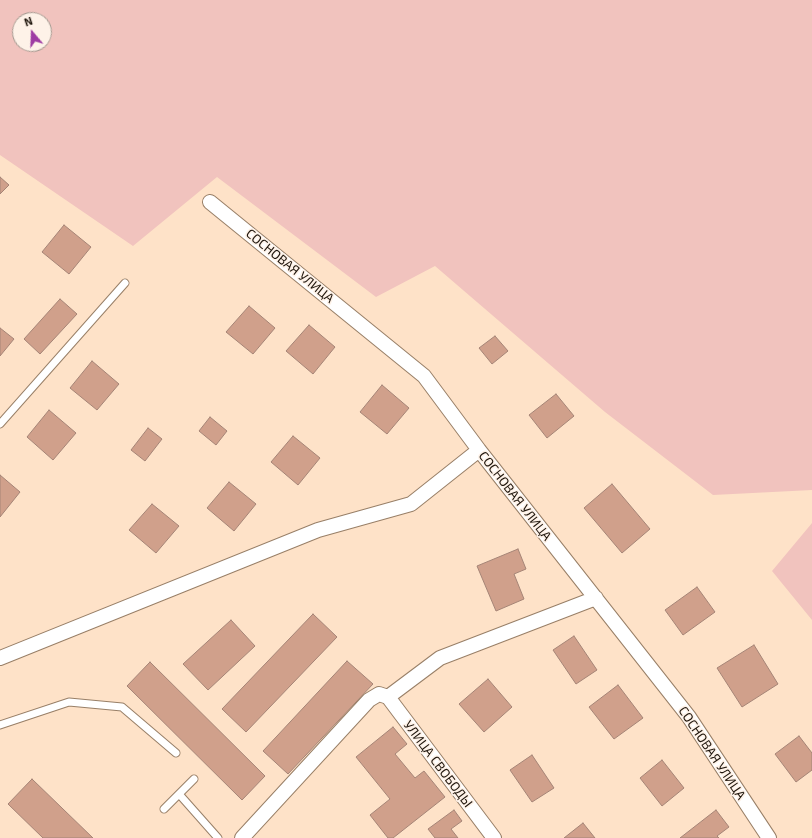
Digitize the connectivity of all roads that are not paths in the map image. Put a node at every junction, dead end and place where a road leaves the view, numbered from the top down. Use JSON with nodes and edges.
{"nodes":[{"id":1,"x":210,"y":202,"type":"dead end"},
{"id":2,"x":125,"y":283,"type":"dead end"},
{"id":3,"x":0,"y":424,"type":"edge"},
{"id":4,"x":479,"y":450,"type":"junction"},
{"id":5,"x":596,"y":598,"type":"junction"},
{"id":6,"x":0,"y":658,"type":"edge"},
{"id":7,"x":383,"y":695,"type":"junction"},
{"id":8,"x":0,"y":725,"type":"edge"},
{"id":9,"x":176,"y":753,"type":"dead end"},
{"id":10,"x":194,"y":779,"type":"dead end"},
{"id":11,"x":179,"y":794,"type":"junction"},
{"id":12,"x":164,"y":809,"type":"dead end"},
{"id":13,"x":218,"y":838,"type":"edge"},
{"id":14,"x":242,"y":838,"type":"edge"},
{"id":15,"x":494,"y":838,"type":"edge"},
{"id":16,"x":769,"y":838,"type":"edge"}],
"edges":[{"from":1,"to":4,"type":"street","name":"СОСНОВАЯ УЛИЦА"},
{"from":2,"to":3,"type":"lane"},
{"from":4,"to":5,"type":"street","name":"СОСНОВАЯ УЛИЦА"},
{"from":4,"to":6,"type":"street"},
{"from":5,"to":7,"type":"street"},
{"from":5,"to":16,"type":"street","name":"СОСНОВАЯ УЛИЦА"},
{"from":7,"to":14,"type":"street"},
{"from":7,"to":15,"type":"street","name":"УЛИЦА СВОБОДЫ"},
{"from":8,"to":9,"type":"lane"},
{"from":10,"to":11,"type":"lane"},
{"from":11,"to":12,"type":"lane"},
{"from":11,"to":13,"type":"lane"}]}
